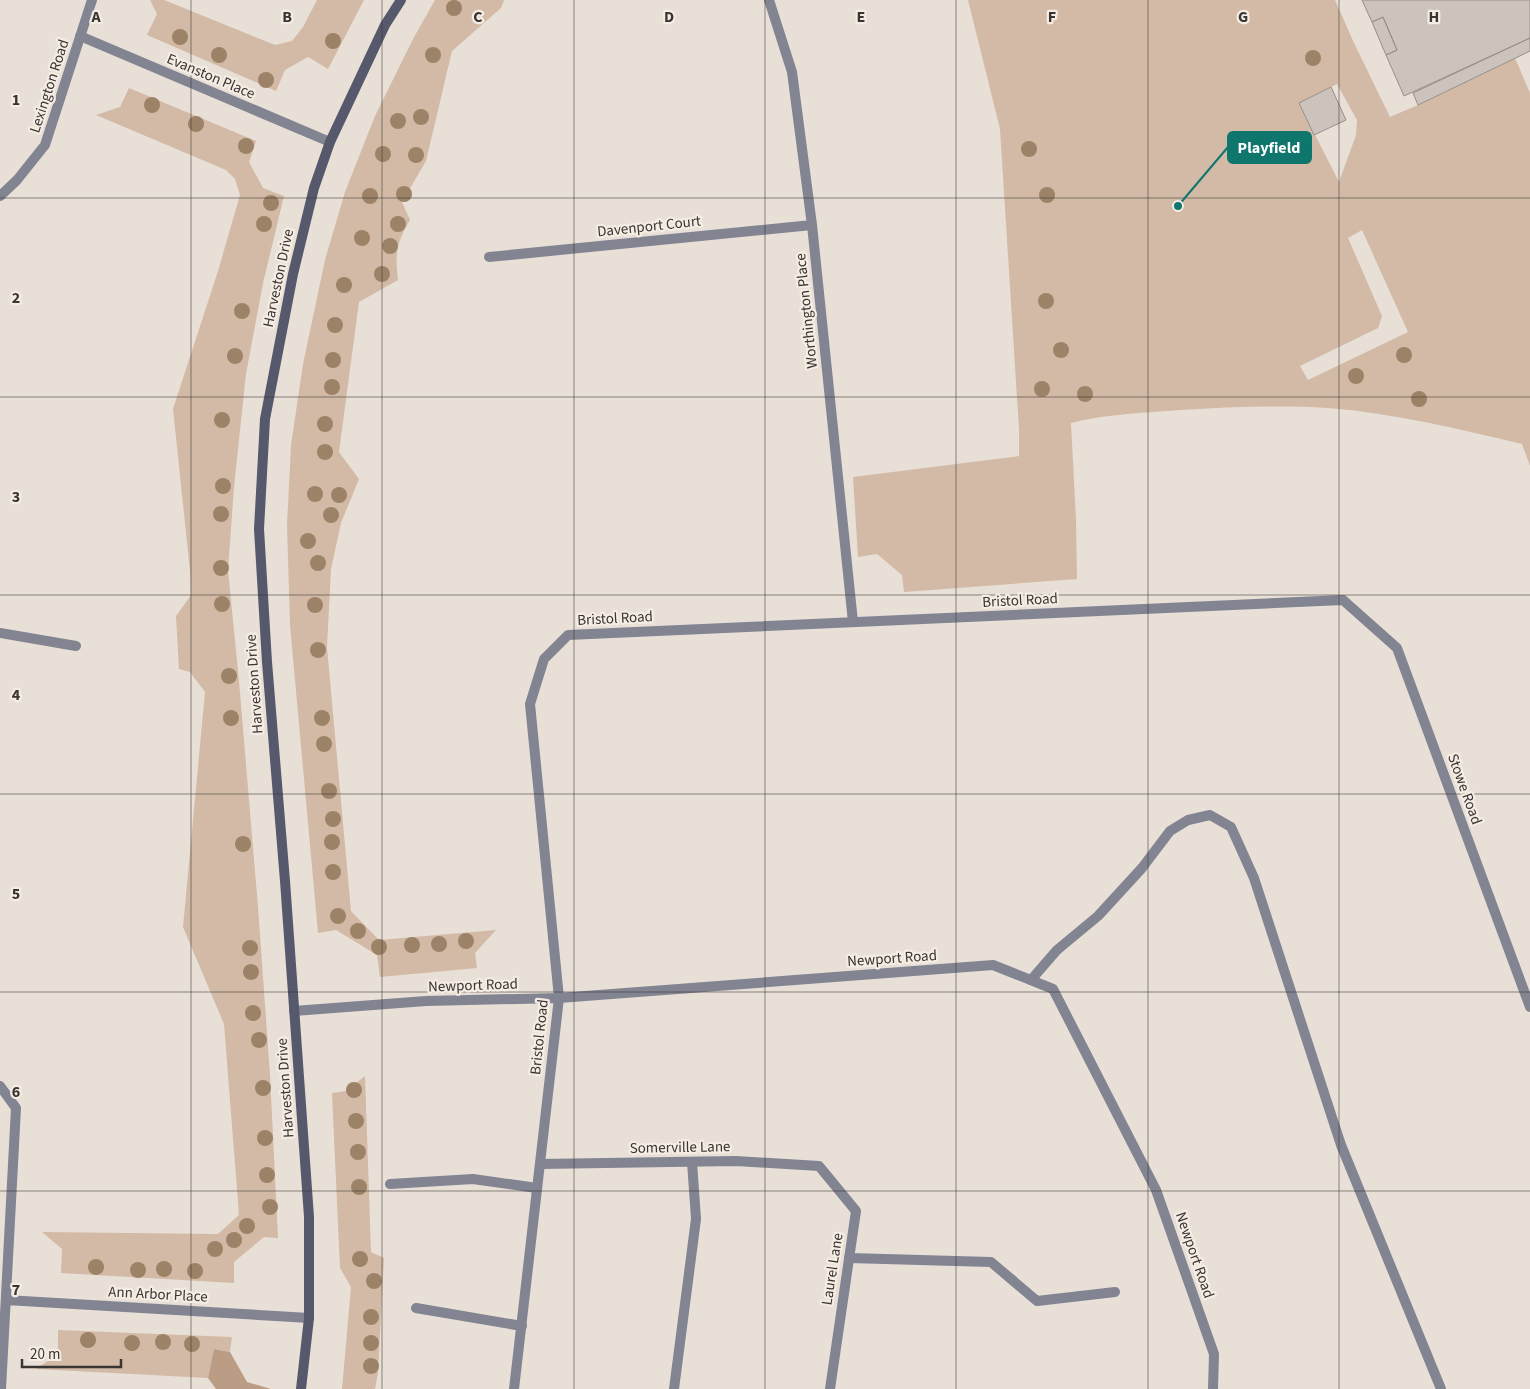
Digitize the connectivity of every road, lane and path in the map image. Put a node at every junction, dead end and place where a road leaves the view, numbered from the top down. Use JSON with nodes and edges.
{"nodes":[{"id":1,"x":92,"y":0,"type":"edge"},
{"id":2,"x":401,"y":0,"type":"edge"},
{"id":3,"x":769,"y":0,"type":"edge"},
{"id":4,"x":80,"y":36,"type":"junction"},
{"id":5,"x":330,"y":142,"type":"junction"},
{"id":6,"x":0,"y":196,"type":"edge"},
{"id":7,"x":812,"y":225,"type":"junction"},
{"id":8,"x":489,"y":257,"type":"dead end"},
{"id":9,"x":1343,"y":600,"type":"joint"},
{"id":10,"x":853,"y":622,"type":"junction"},
{"id":11,"x":0,"y":634,"type":"edge"},
{"id":12,"x":76,"y":646,"type":"dead end"},
{"id":13,"x":1031,"y":980,"type":"junction"},
{"id":14,"x":559,"y":998,"type":"junction"},
{"id":15,"x":1530,"y":1008,"type":"edge"},
{"id":16,"x":294,"y":1011,"type":"junction"},
{"id":17,"x":0,"y":1086,"type":"edge"},
{"id":18,"x":692,"y":1162,"type":"junction"},
{"id":19,"x":540,"y":1164,"type":"junction"},
{"id":20,"x":819,"y":1166,"type":"joint"},
{"id":21,"x":390,"y":1184,"type":"dead end"},
{"id":22,"x":537,"y":1188,"type":"junction"},
{"id":23,"x":849,"y":1258,"type":"junction"},
{"id":24,"x":1115,"y":1292,"type":"dead end"},
{"id":25,"x":6,"y":1300,"type":"junction"},
{"id":26,"x":416,"y":1308,"type":"dead end"},
{"id":27,"x":309,"y":1318,"type":"junction"},
{"id":28,"x":522,"y":1326,"type":"junction"},
{"id":29,"x":1,"y":1389,"type":"edge"},
{"id":30,"x":301,"y":1389,"type":"edge"},
{"id":31,"x":514,"y":1389,"type":"edge"},
{"id":32,"x":674,"y":1389,"type":"edge"},
{"id":33,"x":830,"y":1389,"type":"edge"},
{"id":34,"x":1213,"y":1389,"type":"edge"},
{"id":35,"x":1441,"y":1389,"type":"edge"}],
"edges":[{"from":1,"to":4,"type":"street","name":"Lexington Road"},
{"from":2,"to":5,"type":"street","name":"Harveston Drive"},
{"from":3,"to":7,"type":"street","name":"Worthington Place"},
{"from":4,"to":5,"type":"street","name":"Evanston Place"},
{"from":4,"to":6,"type":"street","name":"Lexington Road"},
{"from":5,"to":16,"type":"street","name":"Harveston Drive"},
{"from":7,"to":8,"type":"street","name":"Davenport Court"},
{"from":7,"to":10,"type":"street","name":"Worthington Place"},
{"from":9,"to":10,"type":"street","name":"Bristol Road"},
{"from":9,"to":15,"type":"street","name":"Stowe Road"},
{"from":10,"to":14,"type":"street","name":"Bristol Road"},
{"from":11,"to":12,"type":"street"},
{"from":13,"to":14,"type":"street","name":"Newport Road"},
{"from":13,"to":34,"type":"street","name":"Newport Road"},
{"from":13,"to":35,"type":"street"},
{"from":14,"to":16,"type":"street","name":"Newport Road"},
{"from":14,"to":19,"type":"street","name":"Bristol Road"},
{"from":16,"to":27,"type":"street","name":"Harveston Drive"},
{"from":17,"to":25,"type":"street"},
{"from":18,"to":19,"type":"street","name":"Somerville Lane"},
{"from":18,"to":20,"type":"street","name":"Somerville Lane"},
{"from":18,"to":32,"type":"street"},
{"from":19,"to":22,"type":"street","name":"Bristol Road"},
{"from":20,"to":23,"type":"street","name":"Laurel Lane"},
{"from":21,"to":22,"type":"street"},
{"from":22,"to":28,"type":"street","name":"Bristol Road"},
{"from":23,"to":24,"type":"street"},
{"from":23,"to":33,"type":"street","name":"Laurel Lane"},
{"from":25,"to":27,"type":"street","name":"Ann Arbor Place"},
{"from":25,"to":29,"type":"street"},
{"from":26,"to":28,"type":"street"},
{"from":27,"to":30,"type":"street","name":"Harveston Drive"},
{"from":28,"to":31,"type":"street","name":"Bristol Road"}]}
